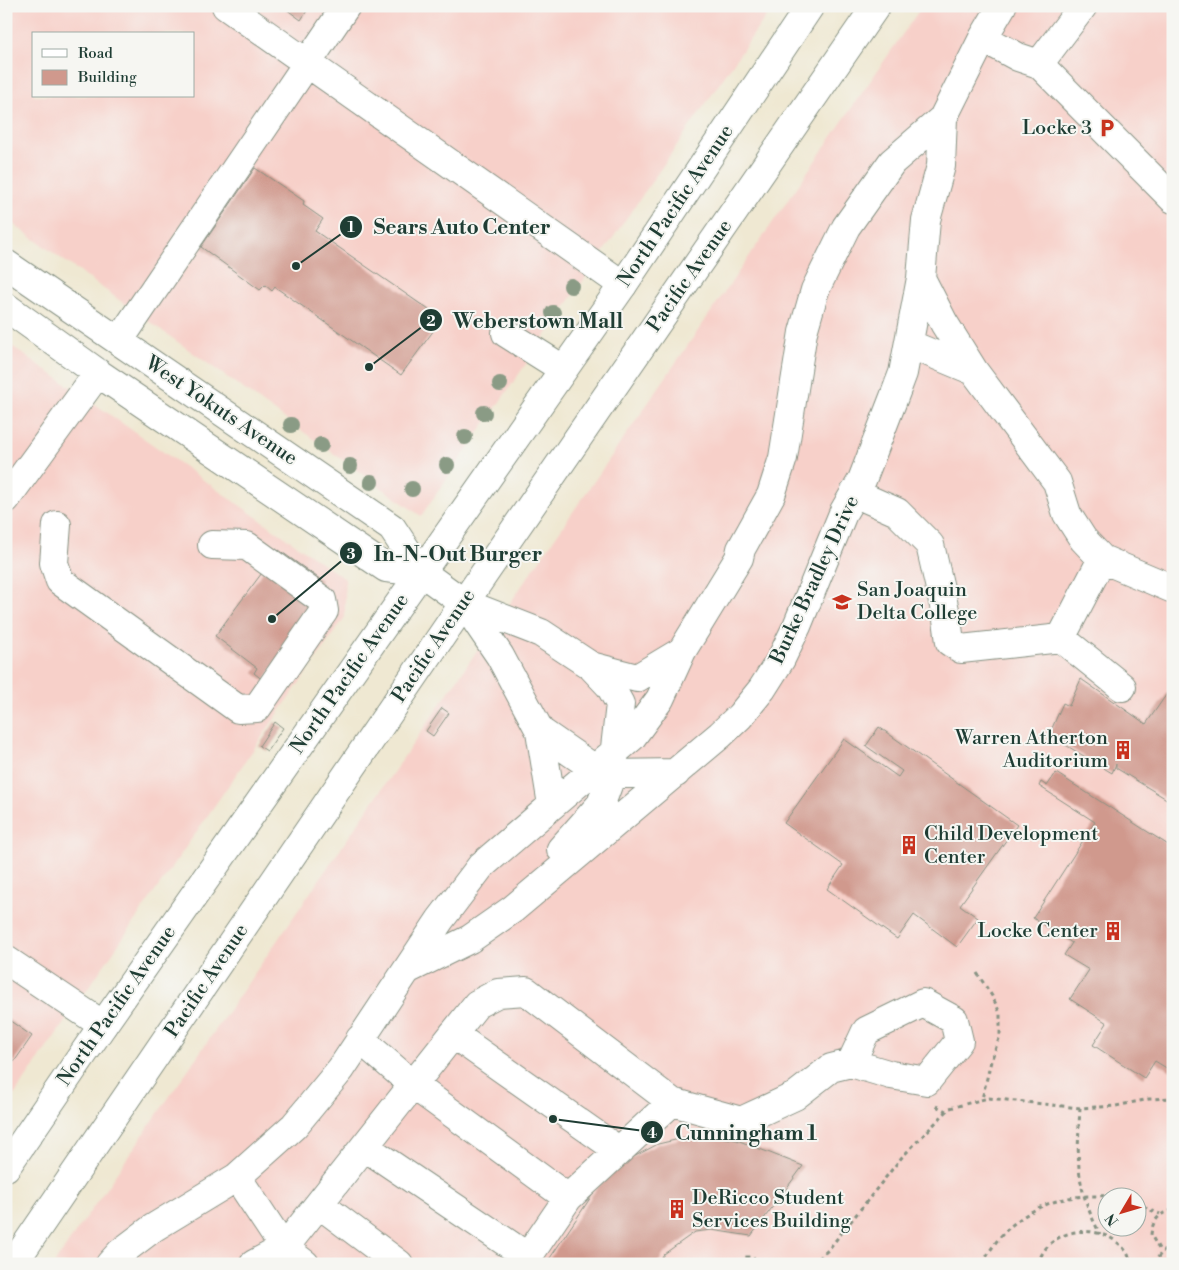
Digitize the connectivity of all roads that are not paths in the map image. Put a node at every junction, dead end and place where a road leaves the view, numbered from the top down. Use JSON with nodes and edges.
{"nodes":[{"id":1,"x":226,"y":6,"type":"edge"},
{"id":2,"x":346,"y":6,"type":"edge"},
{"id":3,"x":810,"y":6,"type":"edge"},
{"id":4,"x":876,"y":6,"type":"edge"},
{"id":5,"x":1002,"y":6,"type":"edge"},
{"id":6,"x":1084,"y":6,"type":"edge"},
{"id":7,"x":983,"y":38,"type":"junction"},
{"id":8,"x":308,"y":63,"type":"junction"},
{"id":9,"x":1038,"y":64,"type":"junction"},
{"id":10,"x":943,"y":118,"type":"junction"},
{"id":11,"x":1173,"y":199,"type":"edge"},
{"id":12,"x":6,"y":264,"type":"edge"},
{"id":13,"x":922,"y":278,"type":"junction"},
{"id":14,"x":623,"y":285,"type":"junction"},
{"id":15,"x":6,"y":308,"type":"edge"},
{"id":16,"x":506,"y":333,"type":"dead end"},
{"id":17,"x":119,"y":341,"type":"junction"},
{"id":18,"x":909,"y":344,"type":"junction"},
{"id":19,"x":563,"y":369,"type":"junction"},
{"id":20,"x":974,"y":371,"type":"junction"},
{"id":21,"x":98,"y":373,"type":"junction"},
{"id":22,"x":854,"y":493,"type":"junction"},
{"id":23,"x":6,"y":499,"type":"edge"},
{"id":24,"x":57,"y":525,"type":"dead end"},
{"id":25,"x":212,"y":545,"type":"dead end"},
{"id":26,"x":1102,"y":559,"type":"junction"},
{"id":27,"x":421,"y":572,"type":"junction"},
{"id":28,"x":1173,"y":589,"type":"edge"},
{"id":29,"x":464,"y":603,"type":"junction"},
{"id":30,"x":1061,"y":638,"type":"junction"},
{"id":31,"x":682,"y":651,"type":"junction"},
{"id":32,"x":592,"y":666,"type":"junction"},
{"id":33,"x":1122,"y":687,"type":"dead end"},
{"id":34,"x":540,"y":731,"type":"junction"},
{"id":35,"x":607,"y":765,"type":"junction"},
{"id":36,"x":676,"y":772,"type":"junction"},
{"id":37,"x":552,"y":805,"type":"junction"},
{"id":38,"x":529,"y":895,"type":"junction"},
{"id":39,"x":6,"y":960,"type":"edge"},
{"id":40,"x":409,"y":969,"type":"junction"},
{"id":41,"x":103,"y":1025,"type":"junction"},
{"id":42,"x":453,"y":1034,"type":"junction"},
{"id":43,"x":360,"y":1039,"type":"junction"},
{"id":44,"x":851,"y":1063,"type":"dead end"},
{"id":45,"x":412,"y":1084,"type":"junction"},
{"id":46,"x":672,"y":1102,"type":"junction"},
{"id":47,"x":365,"y":1147,"type":"junction"},
{"id":48,"x":618,"y":1150,"type":"junction"},
{"id":49,"x":6,"y":1167,"type":"edge"},
{"id":50,"x":236,"y":1177,"type":"junction"},
{"id":51,"x":568,"y":1198,"type":"junction"},
{"id":52,"x":319,"y":1204,"type":"junction"},
{"id":53,"x":284,"y":1248,"type":"junction"},
{"id":54,"x":525,"y":1260,"type":"edge"},
{"id":55,"x":13,"y":1264,"type":"edge"},
{"id":56,"x":110,"y":1264,"type":"edge"},
{"id":57,"x":254,"y":1264,"type":"edge"},
{"id":58,"x":305,"y":1264,"type":"edge"},
{"id":59,"x":399,"y":1264,"type":"edge"}],
"edges":[{"from":1,"to":8,"type":"street"},
{"from":2,"to":8,"type":"street"},
{"from":3,"to":14,"type":"street","name":"North Pacific Avenue"},
{"from":4,"to":29,"type":"street","name":"Pacific Avenue"},
{"from":5,"to":7,"type":"street","name":"Burke Bradley Drive"},
{"from":6,"to":9,"type":"street"},
{"from":7,"to":9,"type":"street"},
{"from":7,"to":10,"type":"street","name":"Burke Bradley Drive"},
{"from":8,"to":14,"type":"street"},
{"from":8,"to":17,"type":"street"},
{"from":9,"to":11,"type":"street"},
{"from":10,"to":13,"type":"street","name":"Burke Bradley Drive"},
{"from":10,"to":31,"type":"street","name":"Burke Bradley Drive"},
{"from":12,"to":17,"type":"street","name":"West Yokuts Avenue"},
{"from":13,"to":18,"type":"street","name":"Burke Bradley Drive"},
{"from":13,"to":20,"type":"street"},
{"from":14,"to":19,"type":"street","name":"North Pacific Avenue"},
{"from":15,"to":21,"type":"street","name":"West Yokuts Avenue"},
{"from":16,"to":19,"type":"street"},
{"from":17,"to":27,"type":"street","name":"West Yokuts Avenue"},
{"from":18,"to":20,"type":"street"},
{"from":18,"to":22,"type":"street","name":"Burke Bradley Drive"},
{"from":19,"to":27,"type":"street","name":"North Pacific Avenue"},
{"from":20,"to":26,"type":"street"},
{"from":21,"to":23,"type":"street"},
{"from":21,"to":27,"type":"street","name":"West Yokuts Avenue"},
{"from":22,"to":30,"type":"street"},
{"from":22,"to":36,"type":"street","name":"Burke Bradley Drive"},
{"from":24,"to":25,"type":"street"},
{"from":26,"to":28,"type":"street"},
{"from":26,"to":30,"type":"street"},
{"from":27,"to":29,"type":"street","name":"West Yokuts Avenue"},
{"from":27,"to":41,"type":"street","name":"North Pacific Avenue"},
{"from":29,"to":32,"type":"street"},
{"from":29,"to":34,"type":"street"},
{"from":29,"to":55,"type":"street","name":"Pacific Avenue"},
{"from":30,"to":33,"type":"street"},
{"from":31,"to":32,"type":"street"},
{"from":31,"to":35,"type":"street","name":"Burke Bradley Drive"},
{"from":32,"to":35,"type":"street"},
{"from":34,"to":35,"type":"street"},
{"from":34,"to":37,"type":"street"},
{"from":35,"to":36,"type":"street"},
{"from":35,"to":37,"type":"street","name":"Burke Bradley Drive"},
{"from":35,"to":38,"type":"street"},
{"from":36,"to":38,"type":"street","name":"Burke Bradley Drive"},
{"from":37,"to":40,"type":"street","name":"Burke Bradley Drive"},
{"from":38,"to":40,"type":"street","name":"Burke Bradley Drive"},
{"from":39,"to":41,"type":"street"},
{"from":40,"to":43,"type":"street","name":"Burke Bradley Drive"},
{"from":41,"to":49,"type":"street","name":"North Pacific Avenue"},
{"from":42,"to":45,"type":"street"},
{"from":42,"to":46,"type":"street"},
{"from":42,"to":48,"type":"street"},
{"from":43,"to":45,"type":"street"},
{"from":43,"to":50,"type":"street","name":"Burke Bradley Drive"},
{"from":44,"to":46,"type":"street"},
{"from":45,"to":47,"type":"street"},
{"from":45,"to":51,"type":"street"},
{"from":46,"to":48,"type":"street"},
{"from":47,"to":52,"type":"street"},
{"from":47,"to":54,"type":"street"},
{"from":48,"to":51,"type":"street"},
{"from":50,"to":53,"type":"street"},
{"from":50,"to":56,"type":"street","name":"Burke Bradley Drive"},
{"from":51,"to":54,"type":"street"},
{"from":52,"to":53,"type":"street"},
{"from":52,"to":59,"type":"street"},
{"from":53,"to":57,"type":"street"},
{"from":53,"to":58,"type":"street"}]}
